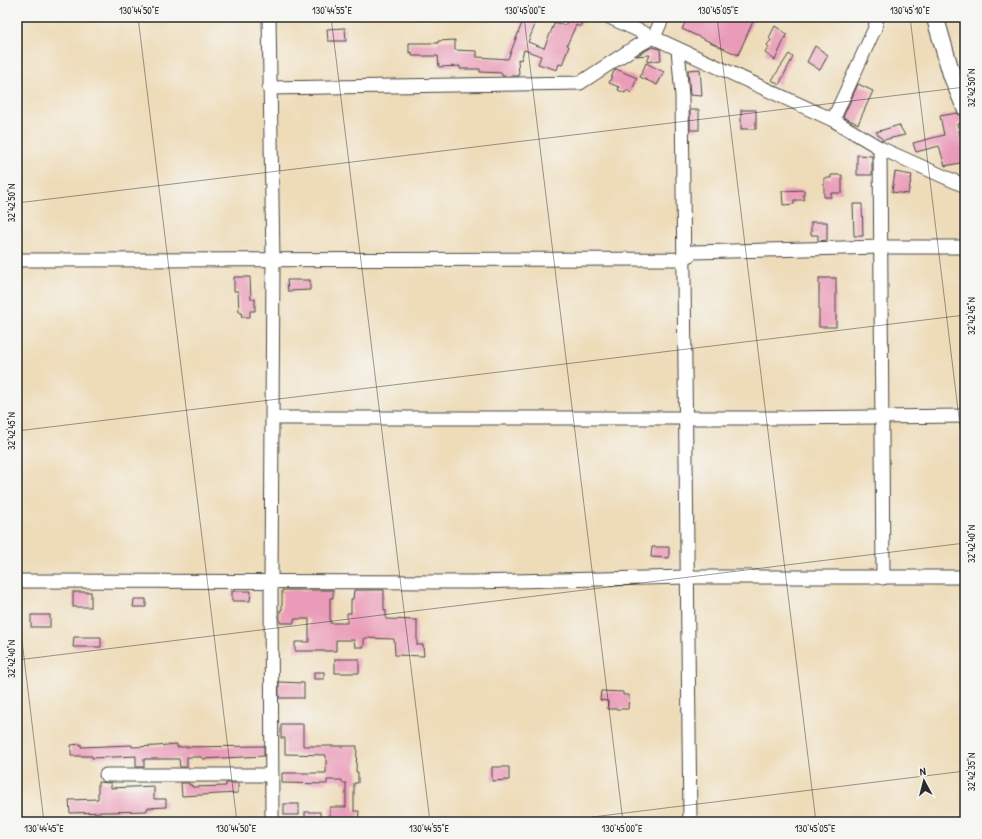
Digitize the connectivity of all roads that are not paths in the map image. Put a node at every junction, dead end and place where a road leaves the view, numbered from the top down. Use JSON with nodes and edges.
{"nodes":[{"id":1,"x":269,"y":17,"type":"edge"},
{"id":2,"x":609,"y":17,"type":"edge"},
{"id":3,"x":662,"y":17,"type":"edge"},
{"id":4,"x":877,"y":17,"type":"edge"},
{"id":5,"x":935,"y":17,"type":"edge"},
{"id":6,"x":654,"y":37,"type":"junction"},
{"id":7,"x":678,"y":49,"type":"junction"},
{"id":8,"x":269,"y":88,"type":"junction"},
{"id":9,"x":963,"y":98,"type":"edge"},
{"id":10,"x":834,"y":120,"type":"junction"},
{"id":11,"x":880,"y":148,"type":"junction"},
{"id":12,"x":965,"y":186,"type":"edge"},
{"id":13,"x":881,"y":247,"type":"junction"},
{"id":14,"x":965,"y":247,"type":"edge"},
{"id":15,"x":684,"y":259,"type":"junction"},
{"id":16,"x":17,"y":260,"type":"edge"},
{"id":17,"x":273,"y":260,"type":"junction"},
{"id":18,"x":883,"y":416,"type":"junction"},
{"id":19,"x":965,"y":416,"type":"edge"},
{"id":20,"x":686,"y":417,"type":"junction"},
{"id":21,"x":273,"y":418,"type":"junction"},
{"id":22,"x":687,"y":577,"type":"junction"},
{"id":23,"x":965,"y":577,"type":"edge"},
{"id":24,"x":883,"y":578,"type":"junction"},
{"id":25,"x":272,"y":580,"type":"junction"},
{"id":26,"x":17,"y":581,"type":"edge"},
{"id":27,"x":106,"y":775,"type":"dead end"},
{"id":28,"x":272,"y":775,"type":"junction"},
{"id":29,"x":272,"y":822,"type":"edge"},
{"id":30,"x":690,"y":822,"type":"edge"}],
"edges":[{"from":1,"to":8,"type":"street"},
{"from":2,"to":6,"type":"street"},
{"from":3,"to":6,"type":"street"},
{"from":4,"to":10,"type":"street"},
{"from":5,"to":9,"type":"main road"},
{"from":6,"to":7,"type":"street"},
{"from":6,"to":8,"type":"street"},
{"from":7,"to":10,"type":"street"},
{"from":7,"to":15,"type":"street"},
{"from":8,"to":17,"type":"street"},
{"from":10,"to":11,"type":"street"},
{"from":11,"to":12,"type":"street"},
{"from":11,"to":13,"type":"street"},
{"from":13,"to":14,"type":"street"},
{"from":13,"to":15,"type":"street"},
{"from":13,"to":18,"type":"street"},
{"from":15,"to":17,"type":"street"},
{"from":15,"to":20,"type":"street"},
{"from":16,"to":17,"type":"street"},
{"from":17,"to":21,"type":"street"},
{"from":18,"to":19,"type":"street"},
{"from":18,"to":20,"type":"street"},
{"from":18,"to":24,"type":"street"},
{"from":20,"to":21,"type":"street"},
{"from":20,"to":22,"type":"street"},
{"from":21,"to":25,"type":"street"},
{"from":22,"to":24,"type":"street"},
{"from":22,"to":25,"type":"street"},
{"from":22,"to":30,"type":"street"},
{"from":23,"to":24,"type":"street"},
{"from":25,"to":26,"type":"street"},
{"from":25,"to":28,"type":"street"},
{"from":27,"to":28,"type":"street"},
{"from":28,"to":29,"type":"street"}]}
